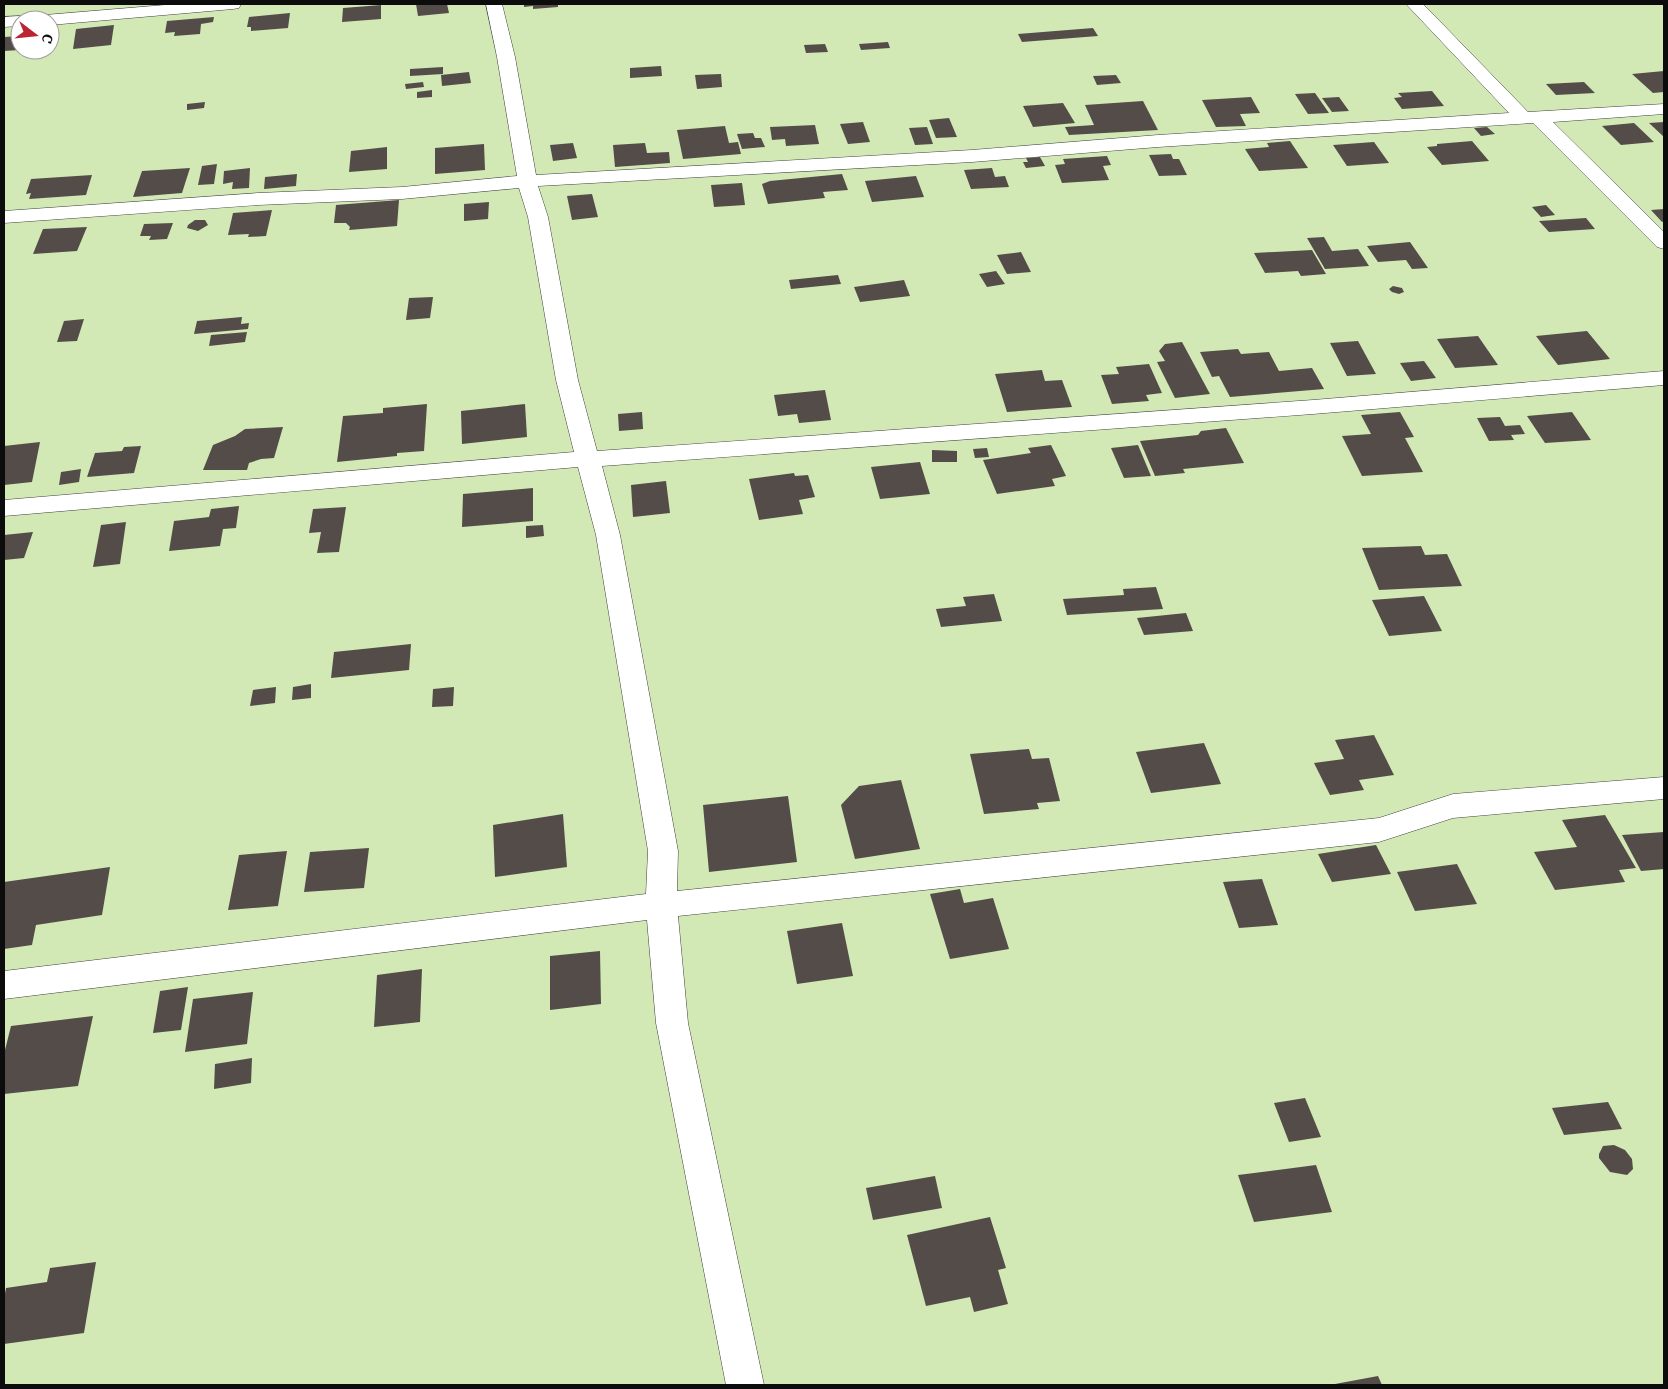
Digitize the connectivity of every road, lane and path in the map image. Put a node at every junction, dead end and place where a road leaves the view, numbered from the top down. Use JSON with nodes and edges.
{"nodes":[{"id":1,"x":232,"y":4,"type":"edge"},
{"id":2,"x":494,"y":4,"type":"edge"},
{"id":3,"x":1414,"y":4,"type":"edge"},
{"id":4,"x":60,"y":19,"type":"edge"},
{"id":5,"x":1664,"y":109,"type":"edge"},
{"id":6,"x":1531,"y":118,"type":"junction"},
{"id":7,"x":527,"y":181,"type":"junction"},
{"id":8,"x":4,"y":217,"type":"edge"},
{"id":9,"x":1664,"y":243,"type":"edge"},
{"id":10,"x":1664,"y":378,"type":"edge"},
{"id":11,"x":586,"y":459,"type":"junction"},
{"id":12,"x":4,"y":508,"type":"edge"},
{"id":13,"x":1664,"y":788,"type":"edge"},
{"id":14,"x":661,"y":905,"type":"junction"},
{"id":15,"x":4,"y":985,"type":"edge"},
{"id":16,"x":745,"y":1385,"type":"edge"}],
"edges":[{"from":1,"to":4,"type":"street"},
{"from":2,"to":7,"type":"street"},
{"from":3,"to":6,"type":"street"},
{"from":5,"to":6,"type":"street"},
{"from":6,"to":7,"type":"street"},
{"from":6,"to":9,"type":"street"},
{"from":7,"to":8,"type":"street"},
{"from":7,"to":11,"type":"street"},
{"from":10,"to":11,"type":"street"},
{"from":11,"to":12,"type":"street"},
{"from":11,"to":14,"type":"street"},
{"from":13,"to":14,"type":"street"},
{"from":14,"to":15,"type":"street"},
{"from":14,"to":16,"type":"street"}]}
